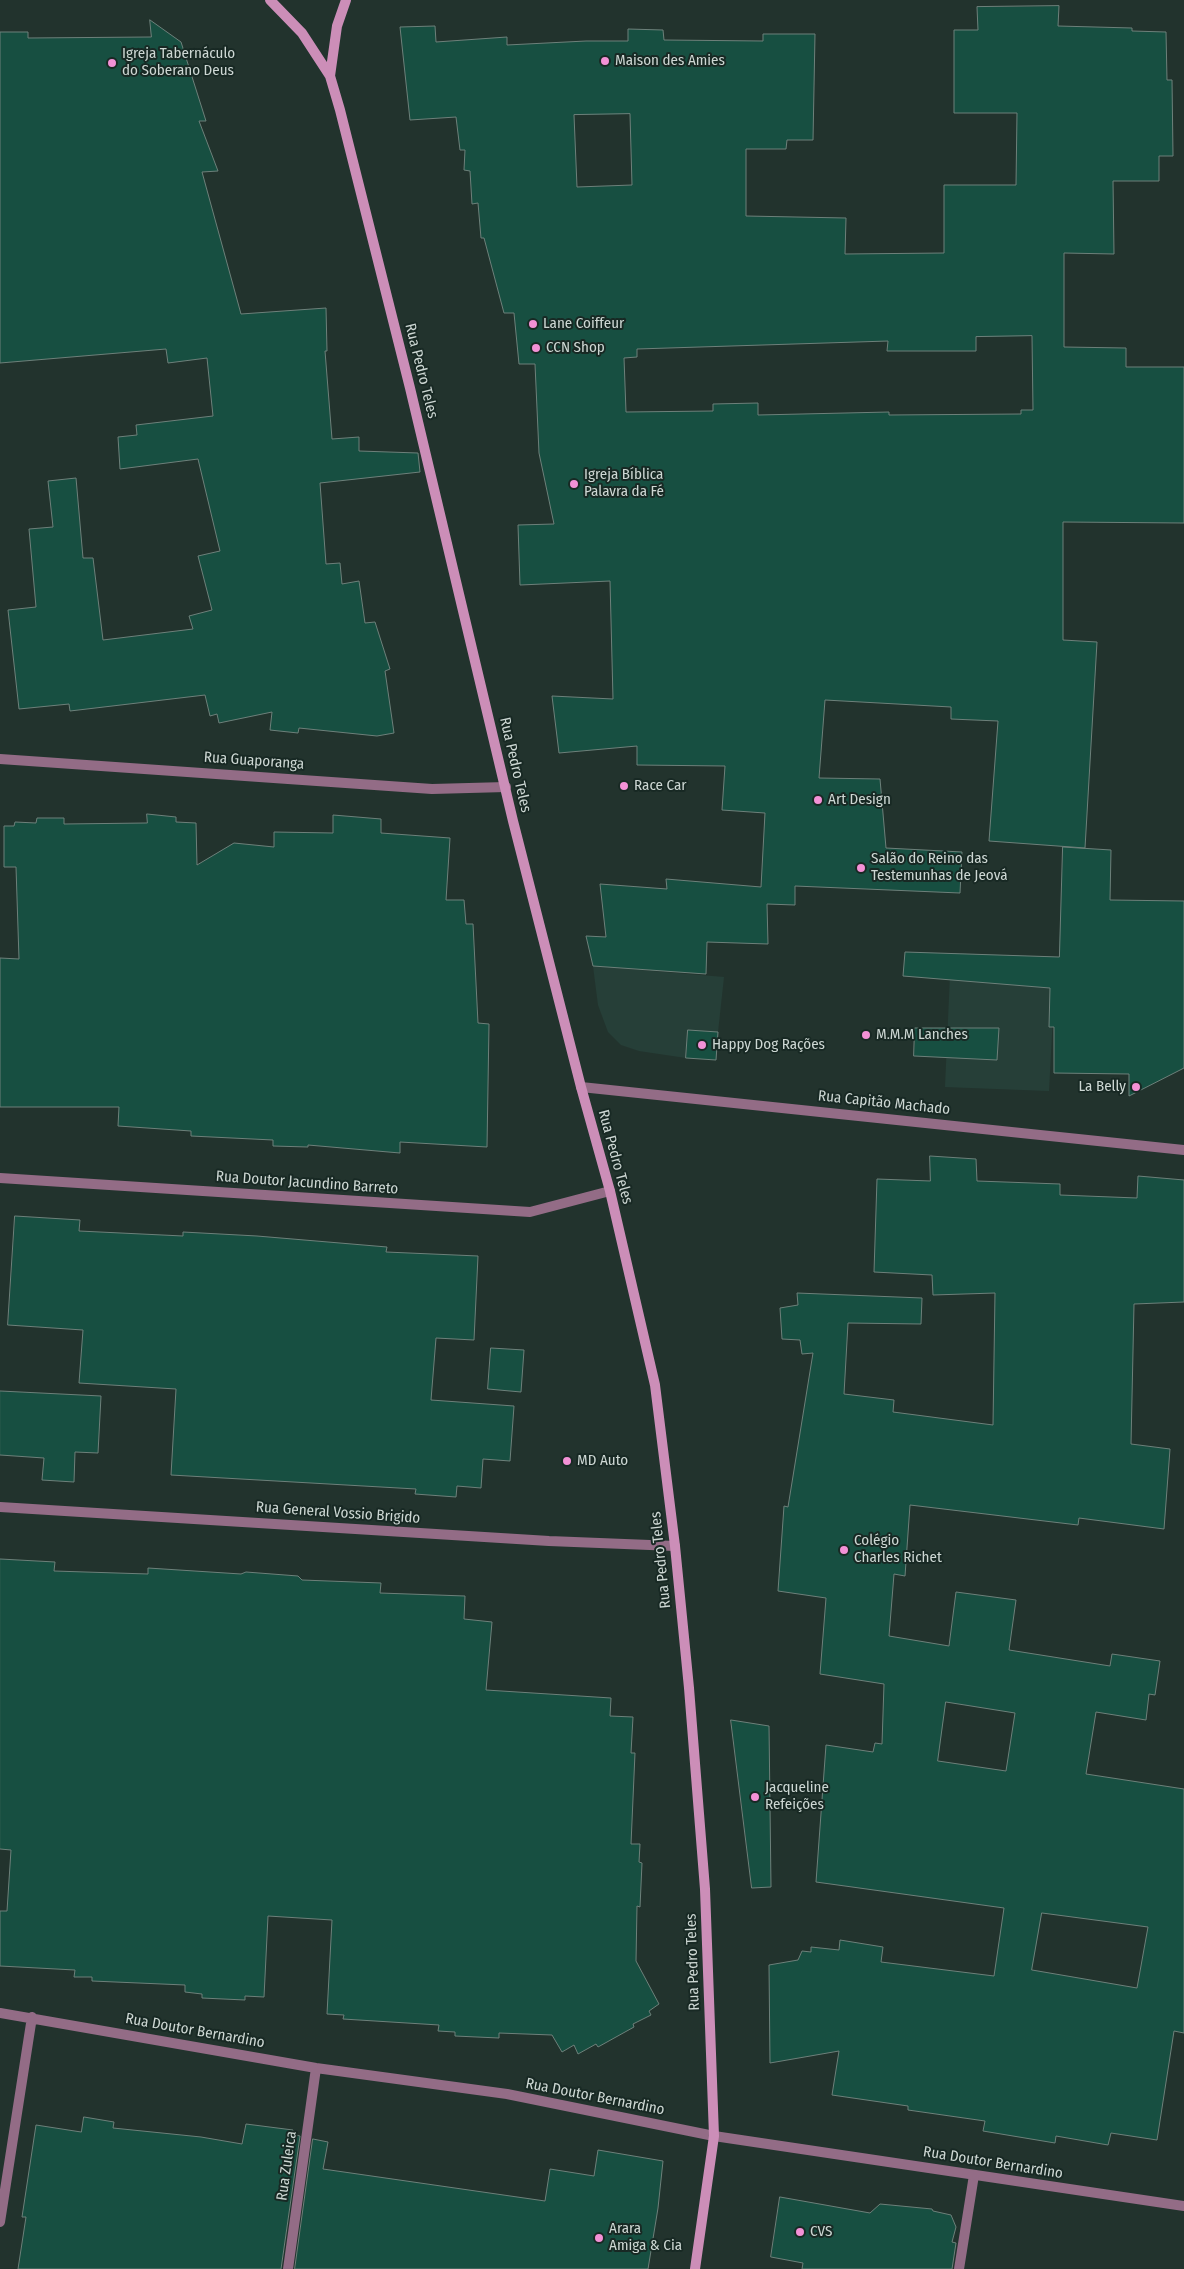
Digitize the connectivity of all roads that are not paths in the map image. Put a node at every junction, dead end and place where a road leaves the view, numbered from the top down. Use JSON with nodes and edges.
{"nodes":[{"id":1,"x":270,"y":0,"type":"edge"},
{"id":2,"x":346,"y":0,"type":"edge"},
{"id":3,"x":330,"y":76,"type":"junction"},
{"id":4,"x":0,"y":759,"type":"edge"},
{"id":5,"x":506,"y":787,"type":"junction"},
{"id":6,"x":581,"y":1087,"type":"junction"},
{"id":7,"x":1184,"y":1150,"type":"edge"},
{"id":8,"x":0,"y":1178,"type":"edge"},
{"id":9,"x":610,"y":1191,"type":"junction"},
{"id":10,"x":0,"y":1507,"type":"edge"},
{"id":11,"x":675,"y":1546,"type":"junction"},
{"id":12,"x":0,"y":2013,"type":"edge"},
{"id":13,"x":32,"y":2017,"type":"junction"},
{"id":14,"x":316,"y":2068,"type":"junction"},
{"id":15,"x":714,"y":2136,"type":"junction"},
{"id":16,"x":974,"y":2176,"type":"junction"},
{"id":17,"x":1184,"y":2206,"type":"edge"},
{"id":18,"x":0,"y":2222,"type":"edge"},
{"id":19,"x":288,"y":2269,"type":"edge"},
{"id":20,"x":695,"y":2269,"type":"edge"},
{"id":21,"x":959,"y":2269,"type":"edge"}],
"edges":[{"from":1,"to":3,"type":"street","name":"Rua Pedro Teles"},
{"from":2,"to":3,"type":"street","name":"Rua Pedro Teles"},
{"from":3,"to":5,"type":"street","name":"Rua Pedro Teles"},
{"from":4,"to":5,"type":"street","name":"Rua Guaporanga"},
{"from":5,"to":6,"type":"street","name":"Rua Pedro Teles"},
{"from":6,"to":7,"type":"street","name":"Rua Capitão Machado"},
{"from":6,"to":9,"type":"street","name":"Rua Pedro Teles"},
{"from":8,"to":9,"type":"street","name":"Rua Doutor Jacundino Barreto"},
{"from":9,"to":11,"type":"street","name":"Rua Pedro Teles"},
{"from":10,"to":11,"type":"street","name":"Rua General Vossio Brigido"},
{"from":11,"to":15,"type":"street","name":"Rua Pedro Teles"},
{"from":12,"to":13,"type":"street","name":"Rua Doutor Bernardino"},
{"from":13,"to":14,"type":"street","name":"Rua Doutor Bernardino"},
{"from":13,"to":18,"type":"street"},
{"from":14,"to":15,"type":"street","name":"Rua Doutor Bernardino"},
{"from":14,"to":19,"type":"street","name":"Rua Zuleica"},
{"from":15,"to":16,"type":"street","name":"Rua Doutor Bernardino"},
{"from":15,"to":20,"type":"street","name":"Rua Pedro Teles"},
{"from":16,"to":17,"type":"street","name":"Rua Doutor Bernardino"},
{"from":16,"to":21,"type":"street"}]}
